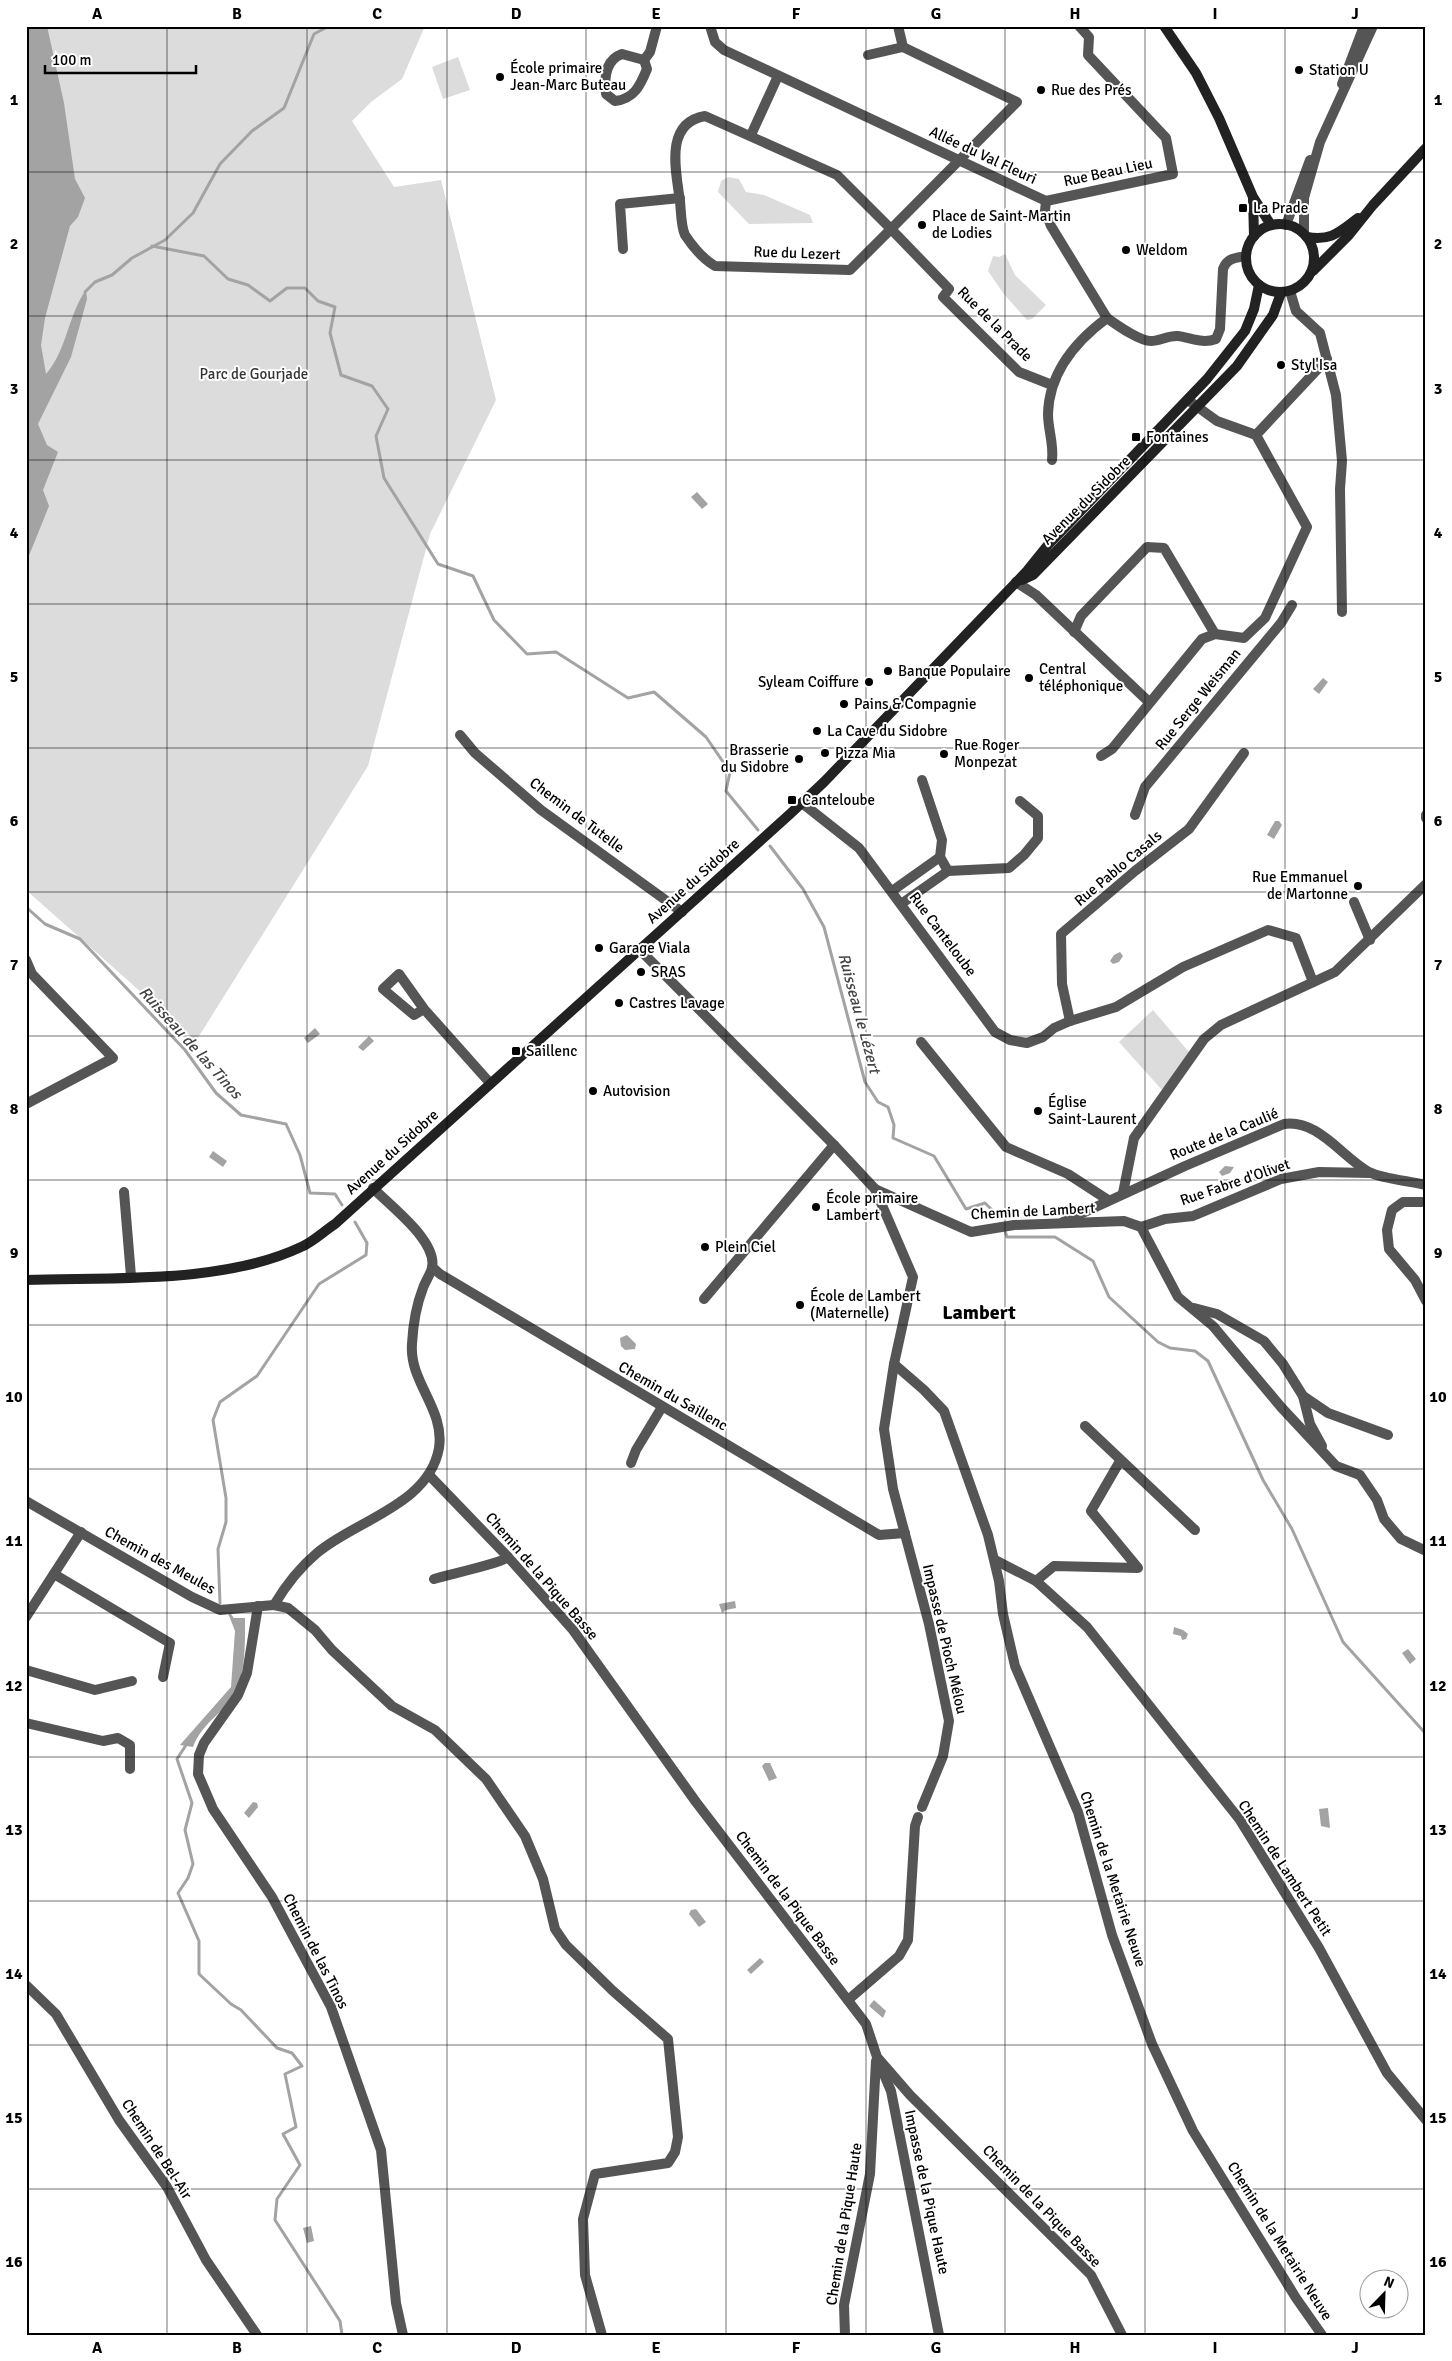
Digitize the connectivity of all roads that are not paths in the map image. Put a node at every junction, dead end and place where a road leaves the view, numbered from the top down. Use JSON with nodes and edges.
{"nodes":[{"id":1,"x":657,"y":26,"type":"edge"},
{"id":2,"x":710,"y":26,"type":"edge"},
{"id":3,"x":898,"y":26,"type":"edge"},
{"id":4,"x":1079,"y":26,"type":"edge"},
{"id":5,"x":1164,"y":26,"type":"edge"},
{"id":6,"x":1364,"y":26,"type":"edge"},
{"id":7,"x":1373,"y":26,"type":"edge"},
{"id":8,"x":903,"y":47,"type":"junction"},
{"id":9,"x":868,"y":56,"type":"dead end"},
{"id":10,"x":644,"y":60,"type":"junction"},
{"id":11,"x":778,"y":76,"type":"junction"},
{"id":12,"x":1338,"y":102,"type":"junction"},
{"id":13,"x":751,"y":135,"type":"junction"},
{"id":14,"x":1320,"y":142,"type":"junction"},
{"id":15,"x":1426,"y":148,"type":"edge"},
{"id":16,"x":959,"y":160,"type":"junction"},
{"id":17,"x":1253,"y":196,"type":"junction"},
{"id":18,"x":680,"y":198,"type":"junction"},
{"id":19,"x":1046,"y":201,"type":"junction"},
{"id":20,"x":1365,"y":213,"type":"junction"},
{"id":21,"x":1272,"y":225,"type":"junction"},
{"id":22,"x":1286,"y":225,"type":"junction"},
{"id":23,"x":891,"y":229,"type":"junction"},
{"id":24,"x":1305,"y":235,"type":"junction"},
{"id":25,"x":1254,"y":236,"type":"junction"},
{"id":26,"x":623,"y":249,"type":"dead end"},
{"id":27,"x":1246,"y":256,"type":"junction"},
{"id":28,"x":1312,"y":272,"type":"junction"},
{"id":29,"x":1259,"y":285,"type":"junction"},
{"id":30,"x":1285,"y":292,"type":"junction"},
{"id":31,"x":1107,"y":318,"type":"junction"},
{"id":32,"x":1327,"y":359,"type":"junction"},
{"id":33,"x":1052,"y":385,"type":"junction"},
{"id":34,"x":1188,"y":400,"type":"junction"},
{"id":35,"x":1198,"y":408,"type":"junction"},
{"id":36,"x":1256,"y":435,"type":"junction"},
{"id":37,"x":1052,"y":460,"type":"dead end"},
{"id":38,"x":1016,"y":582,"type":"junction"},
{"id":39,"x":1292,"y":605,"type":"dead end"},
{"id":40,"x":1342,"y":612,"type":"dead end"},
{"id":41,"x":1074,"y":632,"type":"junction"},
{"id":42,"x":1215,"y":634,"type":"junction"},
{"id":43,"x":1244,"y":638,"type":"junction"},
{"id":44,"x":1252,"y":656,"type":"junction"},
{"id":45,"x":1149,"y":702,"type":"junction"},
{"id":46,"x":460,"y":735,"type":"dead end"},
{"id":47,"x":1244,"y":753,"type":"dead end"},
{"id":48,"x":1102,"y":756,"type":"dead end"},
{"id":49,"x":922,"y":780,"type":"dead end"},
{"id":50,"x":1020,"y":801,"type":"dead end"},
{"id":51,"x":802,"y":803,"type":"junction"},
{"id":52,"x":1135,"y":815,"type":"dead end"},
{"id":53,"x":940,"y":858,"type":"junction"},
{"id":54,"x":948,"y":871,"type":"junction"},
{"id":55,"x":1426,"y":884,"type":"edge"},
{"id":56,"x":892,"y":891,"type":"junction"},
{"id":57,"x":1354,"y":902,"type":"dead end"},
{"id":58,"x":901,"y":904,"type":"junction"},
{"id":59,"x":682,"y":912,"type":"junction"},
{"id":60,"x":1370,"y":940,"type":"junction"},
{"id":61,"x":639,"y":949,"type":"junction"},
{"id":62,"x":26,"y":960,"type":"edge"},
{"id":63,"x":1313,"y":982,"type":"junction"},
{"id":64,"x":424,"y":1009,"type":"dead end"},
{"id":65,"x":1070,"y":1021,"type":"junction"},
{"id":66,"x":921,"y":1042,"type":"dead end"},
{"id":67,"x":490,"y":1083,"type":"junction"},
{"id":68,"x":26,"y":1104,"type":"edge"},
{"id":69,"x":834,"y":1145,"type":"junction"},
{"id":70,"x":1370,"y":1173,"type":"junction"},
{"id":71,"x":1426,"y":1185,"type":"edge"},
{"id":72,"x":373,"y":1188,"type":"junction"},
{"id":73,"x":875,"y":1189,"type":"junction"},
{"id":74,"x":124,"y":1192,"type":"dead end"},
{"id":75,"x":1123,"y":1194,"type":"junction"},
{"id":76,"x":1108,"y":1200,"type":"junction"},
{"id":77,"x":1426,"y":1202,"type":"edge"},
{"id":78,"x":1057,"y":1225,"type":"junction"},
{"id":79,"x":1141,"y":1227,"type":"junction"},
{"id":80,"x":432,"y":1267,"type":"junction"},
{"id":81,"x":131,"y":1276,"type":"junction"},
{"id":82,"x":26,"y":1280,"type":"edge"},
{"id":83,"x":704,"y":1299,"type":"dead end"},
{"id":84,"x":1426,"y":1301,"type":"edge"},
{"id":85,"x":1190,"y":1308,"type":"junction"},
{"id":86,"x":894,"y":1364,"type":"junction"},
{"id":87,"x":1304,"y":1396,"type":"junction"},
{"id":88,"x":662,"y":1407,"type":"junction"},
{"id":89,"x":1085,"y":1426,"type":"dead end"},
{"id":90,"x":1388,"y":1435,"type":"dead end"},
{"id":91,"x":1327,"y":1456,"type":"junction"},
{"id":92,"x":1120,"y":1461,"type":"junction"},
{"id":93,"x":631,"y":1463,"type":"dead end"},
{"id":94,"x":429,"y":1475,"type":"junction"},
{"id":95,"x":26,"y":1501,"type":"edge"},
{"id":96,"x":1195,"y":1530,"type":"dead end"},
{"id":97,"x":81,"y":1532,"type":"junction"},
{"id":98,"x":905,"y":1533,"type":"junction"},
{"id":99,"x":1426,"y":1551,"type":"edge"},
{"id":100,"x":508,"y":1558,"type":"junction"},
{"id":101,"x":995,"y":1560,"type":"junction"},
{"id":102,"x":54,"y":1574,"type":"junction"},
{"id":103,"x":434,"y":1579,"type":"dead end"},
{"id":104,"x":1036,"y":1581,"type":"junction"},
{"id":105,"x":274,"y":1605,"type":"junction"},
{"id":106,"x":258,"y":1606,"type":"junction"},
{"id":107,"x":26,"y":1617,"type":"edge"},
{"id":108,"x":26,"y":1670,"type":"edge"},
{"id":109,"x":163,"y":1677,"type":"dead end"},
{"id":110,"x":132,"y":1681,"type":"dead end"},
{"id":111,"x":26,"y":1723,"type":"edge"},
{"id":112,"x":130,"y":1769,"type":"dead end"},
{"id":113,"x":26,"y":1985,"type":"edge"},
{"id":114,"x":848,"y":2000,"type":"junction"},
{"id":115,"x":877,"y":2057,"type":"junction"},
{"id":116,"x":1426,"y":2120,"type":"edge"},
{"id":117,"x":257,"y":2335,"type":"edge"},
{"id":118,"x":403,"y":2335,"type":"edge"},
{"id":119,"x":602,"y":2335,"type":"edge"},
{"id":120,"x":845,"y":2335,"type":"edge"},
{"id":121,"x":939,"y":2335,"type":"edge"},
{"id":122,"x":1122,"y":2335,"type":"edge"},
{"id":123,"x":1322,"y":2335,"type":"edge"}],
"edges":[{"from":1,"to":10,"type":"street"},
{"from":2,"to":11,"type":"street","name":"Allée du Val Fleuri"},
{"from":3,"to":8,"type":"street"},
{"from":4,"to":19,"type":"street","name":"Rue Beau Lieu"},
{"from":5,"to":17,"type":"main road"},
{"from":6,"to":12,"type":"street"},
{"from":7,"to":12,"type":"street"},
{"from":8,"to":9,"type":"street"},
{"from":8,"to":16,"type":"street"},
{"from":10,"to":10,"type":"street"},
{"from":11,"to":13,"type":"street"},
{"from":11,"to":16,"type":"street","name":"Allée du Val Fleuri"},
{"from":12,"to":14,"type":"street"},
{"from":13,"to":18,"type":"street","name":"Rue du Lezert"},
{"from":13,"to":23,"type":"street","name":"Rue du Lezert"},
{"from":14,"to":22,"type":"street"},
{"from":14,"to":24,"type":"street"},
{"from":15,"to":20,"type":"main road"},
{"from":16,"to":19,"type":"street","name":"Allée du Val Fleuri"},
{"from":16,"to":23,"type":"street"},
{"from":17,"to":21,"type":"main road"},
{"from":17,"to":25,"type":"main road"},
{"from":18,"to":23,"type":"street","name":"Rue du Lezert"},
{"from":18,"to":26,"type":"street"},
{"from":19,"to":31,"type":"street","name":"Allée du Val Fleuri"},
{"from":20,"to":24,"type":"main road"},
{"from":20,"to":28,"type":"main road"},
{"from":21,"to":22,"type":"main road"},
{"from":21,"to":25,"type":"main road"},
{"from":22,"to":24,"type":"main road"},
{"from":23,"to":33,"type":"street","name":"Rue de la Prade"},
{"from":24,"to":28,"type":"main road"},
{"from":25,"to":27,"type":"main road"},
{"from":27,"to":29,"type":"main road"},
{"from":27,"to":31,"type":"street","name":"Allée du Val Fleuri"},
{"from":28,"to":30,"type":"main road"},
{"from":29,"to":30,"type":"main road"},
{"from":29,"to":34,"type":"main road","name":"Avenue du Sidobre"},
{"from":30,"to":32,"type":"street"},
{"from":30,"to":35,"type":"main road","name":"Avenue du Sidobre"},
{"from":31,"to":33,"type":"street"},
{"from":32,"to":36,"type":"street"},
{"from":32,"to":40,"type":"street"},
{"from":33,"to":37,"type":"street"},
{"from":34,"to":35,"type":"street"},
{"from":34,"to":38,"type":"main road","name":"Avenue du Sidobre"},
{"from":35,"to":36,"type":"street"},
{"from":35,"to":38,"type":"main road","name":"Avenue du Sidobre"},
{"from":36,"to":43,"type":"street"},
{"from":38,"to":41,"type":"street"},
{"from":38,"to":51,"type":"main road","name":"Avenue du Sidobre"},
{"from":39,"to":44,"type":"street","name":"Rue Serge Weisman"},
{"from":41,"to":42,"type":"street"},
{"from":41,"to":45,"type":"street"},
{"from":42,"to":43,"type":"street"},
{"from":42,"to":45,"type":"street"},
{"from":43,"to":44,"type":"street"},
{"from":44,"to":52,"type":"street","name":"Rue Serge Weisman"},
{"from":45,"to":48,"type":"street"},
{"from":46,"to":59,"type":"street","name":"Chemin de Tutelle"},
{"from":47,"to":65,"type":"street","name":"Rue Pablo Casals"},
{"from":49,"to":53,"type":"street"},
{"from":50,"to":54,"type":"street"},
{"from":51,"to":56,"type":"street","name":"Rue Canteloube"},
{"from":51,"to":59,"type":"main road","name":"Avenue du Sidobre"},
{"from":53,"to":54,"type":"street"},
{"from":53,"to":56,"type":"street"},
{"from":54,"to":58,"type":"street"},
{"from":55,"to":60,"type":"street"},
{"from":56,"to":58,"type":"street","name":"Rue Canteloube"},
{"from":57,"to":60,"type":"street"},
{"from":58,"to":65,"type":"street","name":"Rue Canteloube"},
{"from":59,"to":61,"type":"main road","name":"Avenue du Sidobre"},
{"from":60,"to":63,"type":"street"},
{"from":61,"to":67,"type":"main road","name":"Avenue du Sidobre"},
{"from":61,"to":69,"type":"street","name":"Chemin de Lambert"},
{"from":62,"to":68,"type":"street"},
{"from":63,"to":65,"type":"street","name":"Rue Canteloube"},
{"from":63,"to":75,"type":"street"},
{"from":64,"to":67,"type":"street"},
{"from":66,"to":76,"type":"street"},
{"from":67,"to":72,"type":"main road","name":"Avenue du Sidobre"},
{"from":69,"to":73,"type":"street","name":"Chemin de Lambert"},
{"from":69,"to":83,"type":"street"},
{"from":70,"to":71,"type":"street","name":"Route de la Caulié"},
{"from":70,"to":75,"type":"street","name":"Route de la Caulié"},
{"from":70,"to":79,"type":"street","name":"Rue Fabre d'Olivet"},
{"from":72,"to":80,"type":"street"},
{"from":72,"to":81,"type":"main road","name":"Avenue du Sidobre"},
{"from":73,"to":78,"type":"street","name":"Chemin de Lambert"},
{"from":73,"to":86,"type":"street","name":"Impasse de Pioch Mélou"},
{"from":74,"to":81,"type":"street"},
{"from":75,"to":76,"type":"street","name":"Route de la Caulié"},
{"from":76,"to":78,"type":"street","name":"Route de la Caulié"},
{"from":77,"to":84,"type":"street"},
{"from":78,"to":79,"type":"street","name":"Chemin de Lambert"},
{"from":79,"to":85,"type":"street"},
{"from":80,"to":88,"type":"street","name":"Chemin du Saillenc"},
{"from":80,"to":94,"type":"street"},
{"from":81,"to":82,"type":"main road","name":"Avenue du Sidobre"},
{"from":85,"to":87,"type":"street"},
{"from":85,"to":91,"type":"street"},
{"from":86,"to":98,"type":"street","name":"Impasse de Pioch Mélou"},
{"from":86,"to":101,"type":"street","name":"Chemin de la Metairie Neuve"},
{"from":87,"to":90,"type":"street"},
{"from":87,"to":91,"type":"street"},
{"from":88,"to":93,"type":"street"},
{"from":88,"to":98,"type":"street","name":"Chemin du Saillenc"},
{"from":89,"to":92,"type":"street"},
{"from":91,"to":99,"type":"street"},
{"from":92,"to":96,"type":"street"},
{"from":92,"to":104,"type":"street"},
{"from":94,"to":100,"type":"street","name":"Chemin de la Pique Basse"},
{"from":94,"to":105,"type":"street"},
{"from":95,"to":97,"type":"street","name":"Chemin des Meules"},
{"from":97,"to":102,"type":"street"},
{"from":97,"to":106,"type":"street","name":"Chemin des Meules"},
{"from":98,"to":114,"type":"street","name":"Impasse de Pioch Mélou"},
{"from":100,"to":103,"type":"street"},
{"from":100,"to":114,"type":"street","name":"Chemin de la Pique Basse"},
{"from":101,"to":104,"type":"street","name":"Chemin de Lambert Petit"},
{"from":101,"to":123,"type":"street","name":"Chemin de la Metairie Neuve"},
{"from":102,"to":107,"type":"street"},
{"from":102,"to":109,"type":"street"},
{"from":104,"to":116,"type":"street","name":"Chemin de Lambert Petit"},
{"from":105,"to":106,"type":"street","name":"Chemin des Meules"},
{"from":105,"to":119,"type":"street"},
{"from":106,"to":118,"type":"street","name":"Chemin de las Tinos"},
{"from":108,"to":110,"type":"street"},
{"from":111,"to":112,"type":"street"},
{"from":113,"to":117,"type":"street","name":"Chemin de Bel-Air"},
{"from":114,"to":115,"type":"street","name":"Chemin de la Pique Basse"},
{"from":115,"to":120,"type":"street","name":"Chemin de la Pique Haute"},
{"from":115,"to":121,"type":"street","name":"Impasse de la Pique Haute"},
{"from":115,"to":122,"type":"street","name":"Chemin de la Pique Basse"}]}
